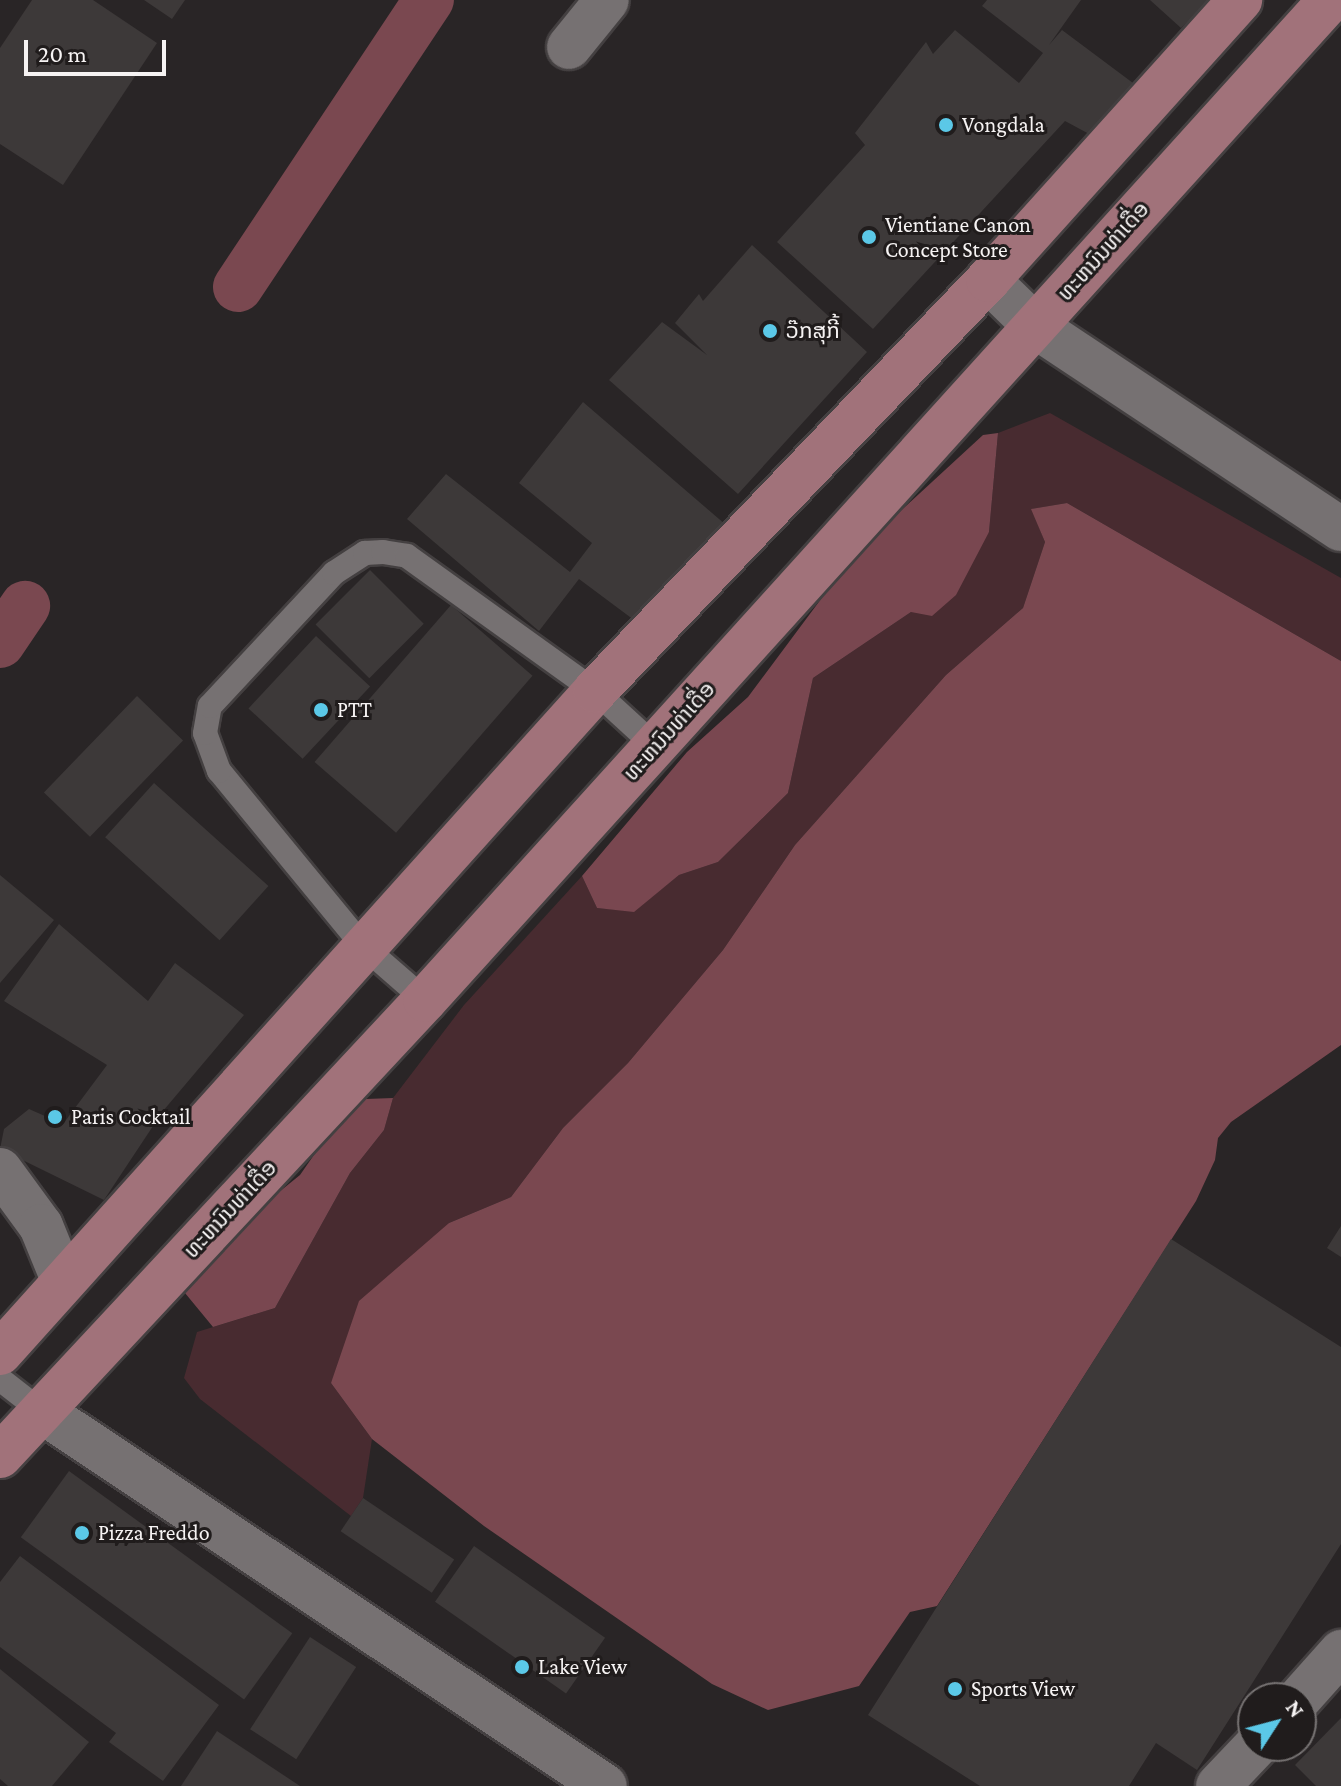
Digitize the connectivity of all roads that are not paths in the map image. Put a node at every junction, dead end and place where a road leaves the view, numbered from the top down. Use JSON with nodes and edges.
{"nodes":[{"id":1,"x":607,"y":0,"type":"edge"},
{"id":2,"x":1240,"y":0,"type":"edge"},
{"id":3,"x":1330,"y":0,"type":"edge"},
{"id":4,"x":569,"y":47,"type":"dead end"},
{"id":5,"x":988,"y":280,"type":"junction"},
{"id":6,"x":1035,"y":326,"type":"junction"},
{"id":7,"x":1341,"y":529,"type":"edge"},
{"id":8,"x":595,"y":691,"type":"junction"},
{"id":9,"x":655,"y":746,"type":"junction"},
{"id":10,"x":363,"y":946,"type":"junction"},
{"id":11,"x":425,"y":1000,"type":"junction"},
{"id":12,"x":0,"y":1170,"type":"edge"},
{"id":13,"x":63,"y":1280,"type":"junction"},
{"id":14,"x":0,"y":1353,"type":"edge"},
{"id":15,"x":0,"y":1379,"type":"edge"},
{"id":16,"x":41,"y":1411,"type":"junction"},
{"id":17,"x":0,"y":1456,"type":"edge"},
{"id":18,"x":1341,"y":1652,"type":"edge"},
{"id":19,"x":1314,"y":1682,"type":"edge"},
{"id":20,"x":1241,"y":1762,"type":"edge"},
{"id":21,"x":605,"y":1786,"type":"edge"},
{"id":22,"x":1218,"y":1786,"type":"edge"}],
"edges":[{"from":1,"to":4,"type":"street"},
{"from":2,"to":5,"type":"main road"},
{"from":3,"to":6,"type":"main road","name":"ທະຫນົນທ່າເດື່ອ"},
{"from":5,"to":6,"type":"street"},
{"from":5,"to":8,"type":"main road"},
{"from":6,"to":7,"type":"street"},
{"from":6,"to":9,"type":"main road","name":"ທະຫນົນທ່າເດື່ອ"},
{"from":8,"to":9,"type":"lane"},
{"from":8,"to":10,"type":"main road"},
{"from":8,"to":10,"type":"lane"},
{"from":9,"to":11,"type":"main road","name":"ທະຫນົນທ່າເດື່ອ"},
{"from":10,"to":11,"type":"lane"},
{"from":10,"to":13,"type":"main road"},
{"from":11,"to":16,"type":"main road","name":"ທະຫນົນທ່າເດື່ອ"},
{"from":12,"to":13,"type":"street"},
{"from":13,"to":14,"type":"main road"},
{"from":15,"to":16,"type":"lane"},
{"from":16,"to":17,"type":"main road","name":"ທະຫນົນທ່າເດື່ອ"},
{"from":16,"to":21,"type":"street"},
{"from":18,"to":19,"type":"street"},
{"from":20,"to":22,"type":"street"}]}
